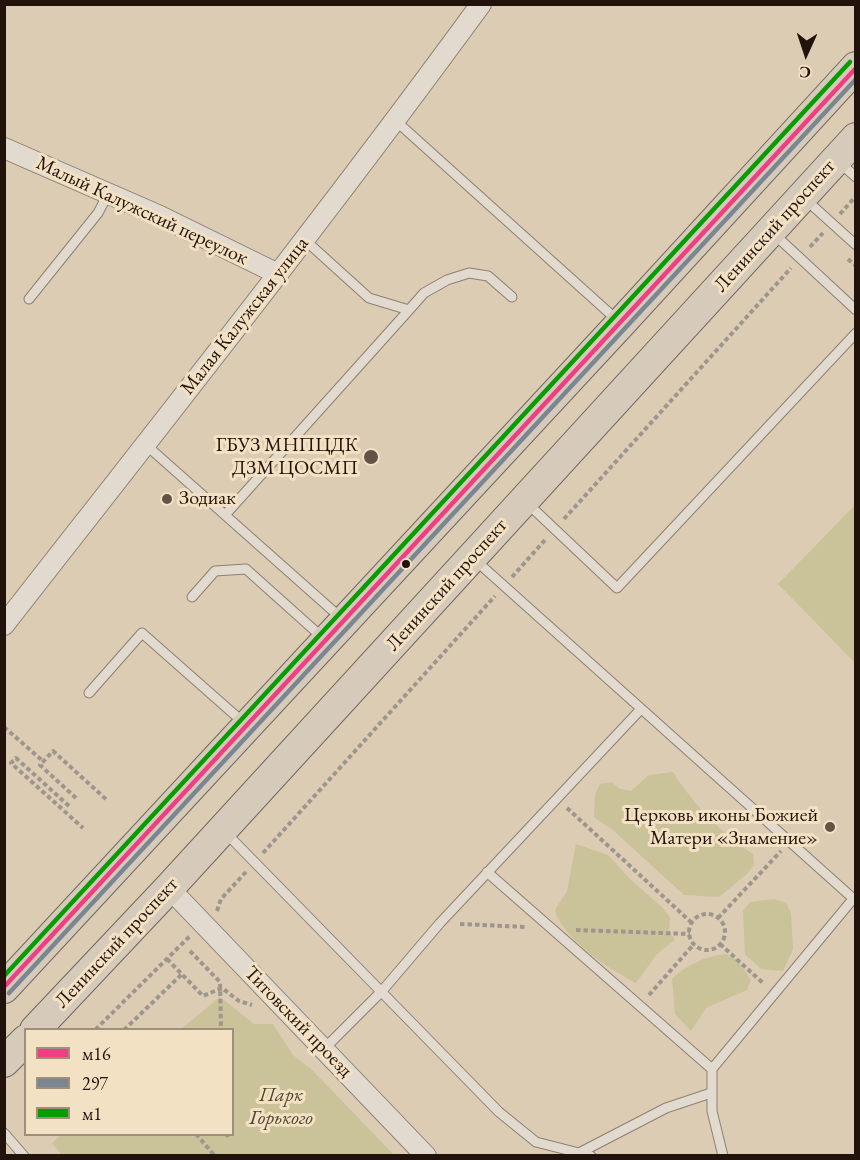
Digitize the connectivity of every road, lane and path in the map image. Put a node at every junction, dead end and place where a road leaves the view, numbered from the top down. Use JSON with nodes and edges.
{"nodes":[{"id":1,"x":481,"y":4,"type":"edge"},
{"id":2,"x":855,"y":66,"type":"edge"},
{"id":3,"x":396,"y":121,"type":"junction"},
{"id":4,"x":4,"y":148,"type":"edge"},
{"id":5,"x":849,"y":158,"type":"edge"},
{"id":6,"x":108,"y":194,"type":"junction"},
{"id":7,"x":802,"y":196,"type":"junction"},
{"id":8,"x":771,"y":231,"type":"junction"},
{"id":9,"x":305,"y":240,"type":"junction"},
{"id":10,"x":855,"y":245,"type":"edge"},
{"id":11,"x":278,"y":274,"type":"junction"},
{"id":12,"x":512,"y":297,"type":"dead end"},
{"id":13,"x":29,"y":299,"type":"dead end"},
{"id":14,"x":409,"y":310,"type":"junction"},
{"id":15,"x":855,"y":310,"type":"edge"},
{"id":16,"x":621,"y":323,"type":"junction"},
{"id":17,"x":855,"y":333,"type":"edge"},
{"id":18,"x":145,"y":444,"type":"junction"},
{"id":19,"x":535,"y":510,"type":"junction"},
{"id":20,"x":225,"y":515,"type":"junction"},
{"id":21,"x":555,"y":529,"type":"junction"},
{"id":22,"x":472,"y":558,"type":"junction"},
{"id":23,"x":192,"y":597,"type":"dead end"},
{"id":24,"x":4,"y":624,"type":"edge"},
{"id":25,"x":336,"y":631,"type":"junction"},
{"id":26,"x":89,"y":693,"type":"dead end"},
{"id":27,"x":641,"y":709,"type":"junction"},
{"id":28,"x":4,"y":727,"type":"edge"},
{"id":29,"x":248,"y":727,"type":"junction"},
{"id":30,"x":44,"y":762,"type":"junction"},
{"id":31,"x":76,"y":798,"type":"dead end"},
{"id":32,"x":556,"y":799,"type":"junction"},
{"id":33,"x":108,"y":801,"type":"dead end"},
{"id":34,"x":69,"y":806,"type":"dead end"},
{"id":35,"x":83,"y":828,"type":"dead end"},
{"id":36,"x":223,"y":830,"type":"junction"},
{"id":37,"x":789,"y":842,"type":"junction"},
{"id":38,"x":487,"y":872,"type":"junction"},
{"id":39,"x":169,"y":888,"type":"junction"},
{"id":40,"x":854,"y":900,"type":"edge"},
{"id":41,"x":718,"y":918,"type":"junction"},
{"id":42,"x":693,"y":923,"type":"junction"},
{"id":43,"x":694,"y":944,"type":"junction"},
{"id":44,"x":720,"y":944,"type":"junction"},
{"id":45,"x":190,"y":951,"type":"dead end"},
{"id":46,"x":182,"y":974,"type":"junction"},
{"id":47,"x":4,"y":988,"type":"edge"},
{"id":48,"x":222,"y":988,"type":"junction"},
{"id":49,"x":382,"y":991,"type":"junction"},
{"id":50,"x":775,"y":993,"type":"junction"},
{"id":51,"x":640,"y":1005,"type":"junction"},
{"id":52,"x":257,"y":1007,"type":"dead end"},
{"id":53,"x":36,"y":1028,"type":"edge"},
{"id":54,"x":97,"y":1028,"type":"edge"},
{"id":55,"x":125,"y":1028,"type":"edge"},
{"id":56,"x":221,"y":1028,"type":"edge"},
{"id":57,"x":24,"y":1042,"type":"edge"},
{"id":58,"x":324,"y":1048,"type":"junction"},
{"id":59,"x":4,"y":1062,"type":"edge"},
{"id":60,"x":712,"y":1068,"type":"junction"},
{"id":61,"x":711,"y":1093,"type":"junction"},
{"id":62,"x":4,"y":1133,"type":"edge"},
{"id":63,"x":198,"y":1136,"type":"edge"},
{"id":64,"x":586,"y":1154,"type":"edge"},
{"id":65,"x":24,"y":1155,"type":"edge"},
{"id":66,"x":216,"y":1155,"type":"edge"},
{"id":67,"x":426,"y":1155,"type":"edge"},
{"id":68,"x":723,"y":1155,"type":"edge"}],
"edges":[{"from":1,"to":3,"type":"street","name":"Малая Калужская улица"},
{"from":2,"to":16,"type":"main road"},
{"from":3,"to":9,"type":"street","name":"Малая Калужская улица"},
{"from":3,"to":16,"type":"lane"},
{"from":4,"to":6,"type":"street","name":"Малый Калужский переулок"},
{"from":5,"to":7,"type":"main road","name":"Ленинский проспект"},
{"from":6,"to":11,"type":"street","name":"Малый Калужский переулок"},
{"from":6,"to":13,"type":"lane"},
{"from":7,"to":8,"type":"main road","name":"Ленинский проспект"},
{"from":7,"to":10,"type":"lane"},
{"from":8,"to":15,"type":"lane"},
{"from":8,"to":19,"type":"main road","name":"Ленинский проспект"},
{"from":9,"to":11,"type":"street","name":"Малая Калужская улица"},
{"from":9,"to":14,"type":"lane"},
{"from":11,"to":18,"type":"street","name":"Малая Калужская улица"},
{"from":12,"to":14,"type":"lane"},
{"from":14,"to":20,"type":"lane"},
{"from":16,"to":25,"type":"main road"},
{"from":17,"to":21,"type":"lane"},
{"from":18,"to":20,"type":"lane"},
{"from":18,"to":24,"type":"street","name":"Малая Калужская улица"},
{"from":19,"to":21,"type":"lane"},
{"from":19,"to":21,"type":"lane"},
{"from":19,"to":22,"type":"main road","name":"Ленинский проспект"},
{"from":20,"to":25,"type":"lane"},
{"from":22,"to":27,"type":"lane"},
{"from":22,"to":36,"type":"main road","name":"Ленинский проспект"},
{"from":23,"to":25,"type":"lane"},
{"from":25,"to":29,"type":"main road"},
{"from":26,"to":29,"type":"lane"},
{"from":27,"to":32,"type":"lane"},
{"from":27,"to":37,"type":"lane"},
{"from":28,"to":30,"type":"path"},
{"from":29,"to":47,"type":"main road"},
{"from":30,"to":31,"type":"path"},
{"from":30,"to":33,"type":"path"},
{"from":32,"to":38,"type":"lane"},
{"from":32,"to":42,"type":"path"},
{"from":34,"to":35,"type":"path"},
{"from":36,"to":39,"type":"main road","name":"Ленинский проспект"},
{"from":36,"to":49,"type":"lane"},
{"from":37,"to":40,"type":"lane"},
{"from":37,"to":41,"type":"path"},
{"from":38,"to":49,"type":"lane"},
{"from":38,"to":51,"type":"lane"},
{"from":39,"to":53,"type":"main road","name":"Ленинский проспект"},
{"from":39,"to":58,"type":"street","name":"Титовский проезд"},
{"from":40,"to":50,"type":"lane"},
{"from":41,"to":42,"type":"path"},
{"from":41,"to":44,"type":"path"},
{"from":42,"to":43,"type":"path"},
{"from":43,"to":44,"type":"path"},
{"from":43,"to":51,"type":"path"},
{"from":44,"to":50,"type":"path"},
{"from":45,"to":48,"type":"path"},
{"from":46,"to":48,"type":"path"},
{"from":46,"to":54,"type":"path"},
{"from":46,"to":55,"type":"path"},
{"from":48,"to":52,"type":"path"},
{"from":48,"to":56,"type":"path"},
{"from":49,"to":58,"type":"lane"},
{"from":49,"to":64,"type":"lane"},
{"from":50,"to":60,"type":"lane"},
{"from":51,"to":60,"type":"lane"},
{"from":57,"to":59,"type":"main road"},
{"from":58,"to":67,"type":"street","name":"Титовский проезд"},
{"from":60,"to":61,"type":"lane"},
{"from":61,"to":64,"type":"lane"},
{"from":61,"to":68,"type":"lane"},
{"from":62,"to":65,"type":"lane"},
{"from":63,"to":66,"type":"path"}]}
